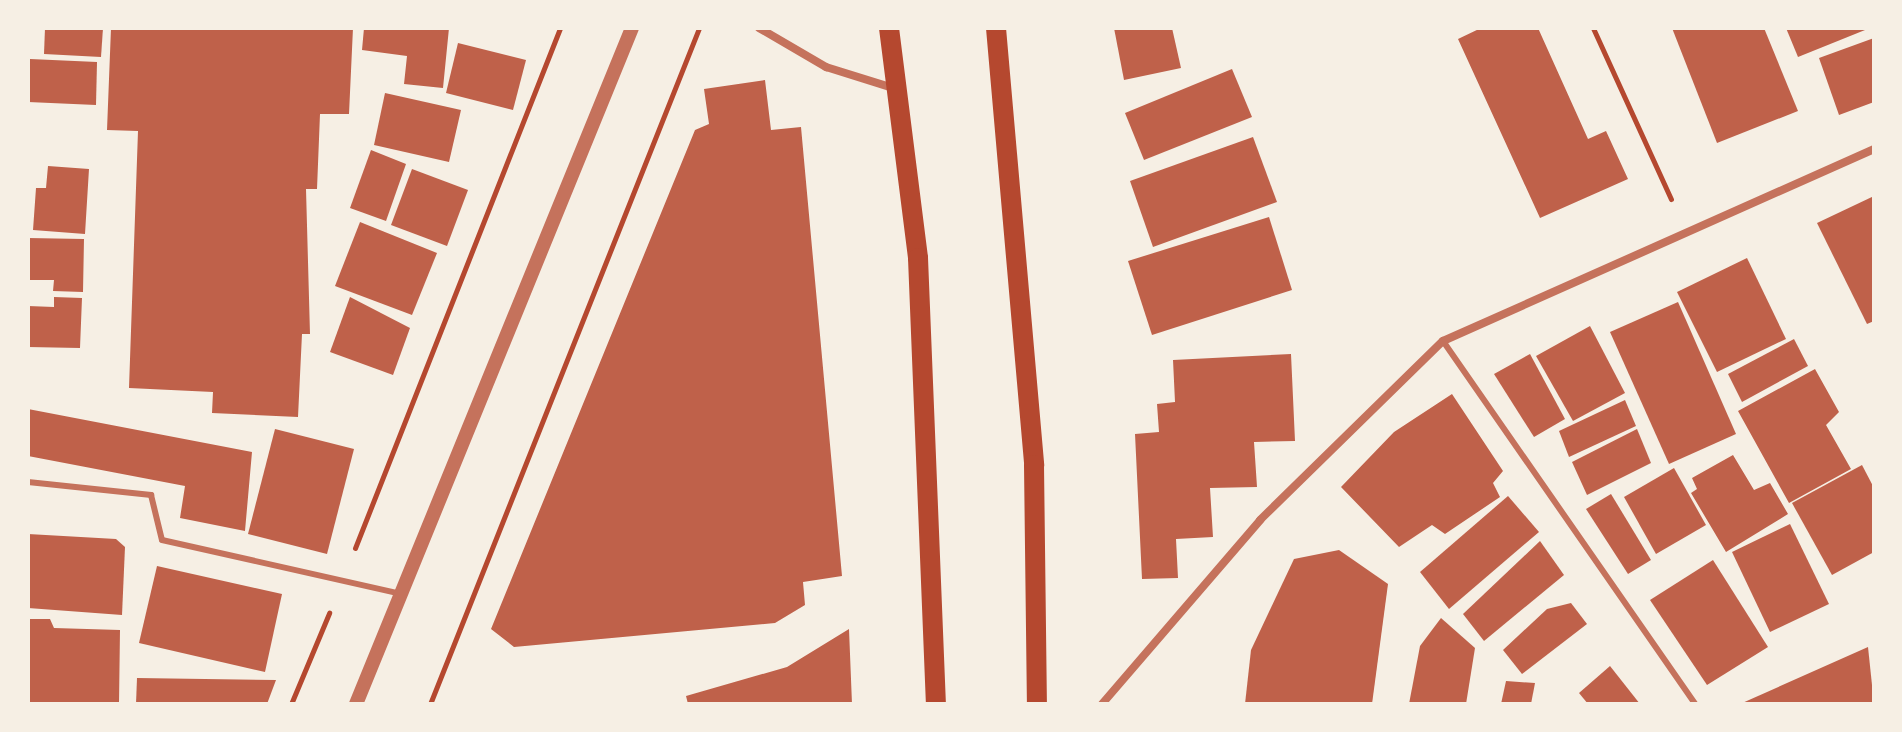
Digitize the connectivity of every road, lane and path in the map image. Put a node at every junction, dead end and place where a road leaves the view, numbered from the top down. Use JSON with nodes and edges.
{"nodes":[{"id":1,"x":560,"y":28,"type":"edge"},
{"id":2,"x":632,"y":28,"type":"edge"},
{"id":3,"x":699,"y":28,"type":"edge"},
{"id":4,"x":759,"y":28,"type":"edge"},
{"id":5,"x":889,"y":28,"type":"edge"},
{"id":6,"x":996,"y":28,"type":"edge"},
{"id":7,"x":1593,"y":28,"type":"edge"},
{"id":8,"x":902,"y":90,"type":"junction"},
{"id":9,"x":1874,"y":149,"type":"edge"},
{"id":10,"x":1685,"y":229,"type":"junction"},
{"id":11,"x":1443,"y":341,"type":"junction"},
{"id":12,"x":28,"y":482,"type":"edge"},
{"id":13,"x":342,"y":580,"type":"junction"},
{"id":14,"x":401,"y":594,"type":"junction"},
{"id":15,"x":291,"y":704,"type":"edge"},
{"id":16,"x":356,"y":704,"type":"edge"},
{"id":17,"x":430,"y":704,"type":"edge"},
{"id":18,"x":936,"y":704,"type":"edge"},
{"id":19,"x":1037,"y":704,"type":"edge"},
{"id":20,"x":1102,"y":704,"type":"edge"},
{"id":21,"x":1695,"y":704,"type":"edge"}],
"edges":[{"from":1,"to":13,"type":"path"},
{"from":2,"to":14,"type":"street"},
{"from":3,"to":17,"type":"path"},
{"from":4,"to":8,"type":"street"},
{"from":5,"to":8,"type":"main road"},
{"from":6,"to":19,"type":"main road"},
{"from":7,"to":10,"type":"path"},
{"from":8,"to":18,"type":"main road"},
{"from":9,"to":10,"type":"street"},
{"from":10,"to":11,"type":"street"},
{"from":11,"to":20,"type":"street"},
{"from":11,"to":21,"type":"lane"},
{"from":12,"to":13,"type":"lane"},
{"from":13,"to":14,"type":"lane"},
{"from":13,"to":15,"type":"path"},
{"from":14,"to":16,"type":"street"}]}
